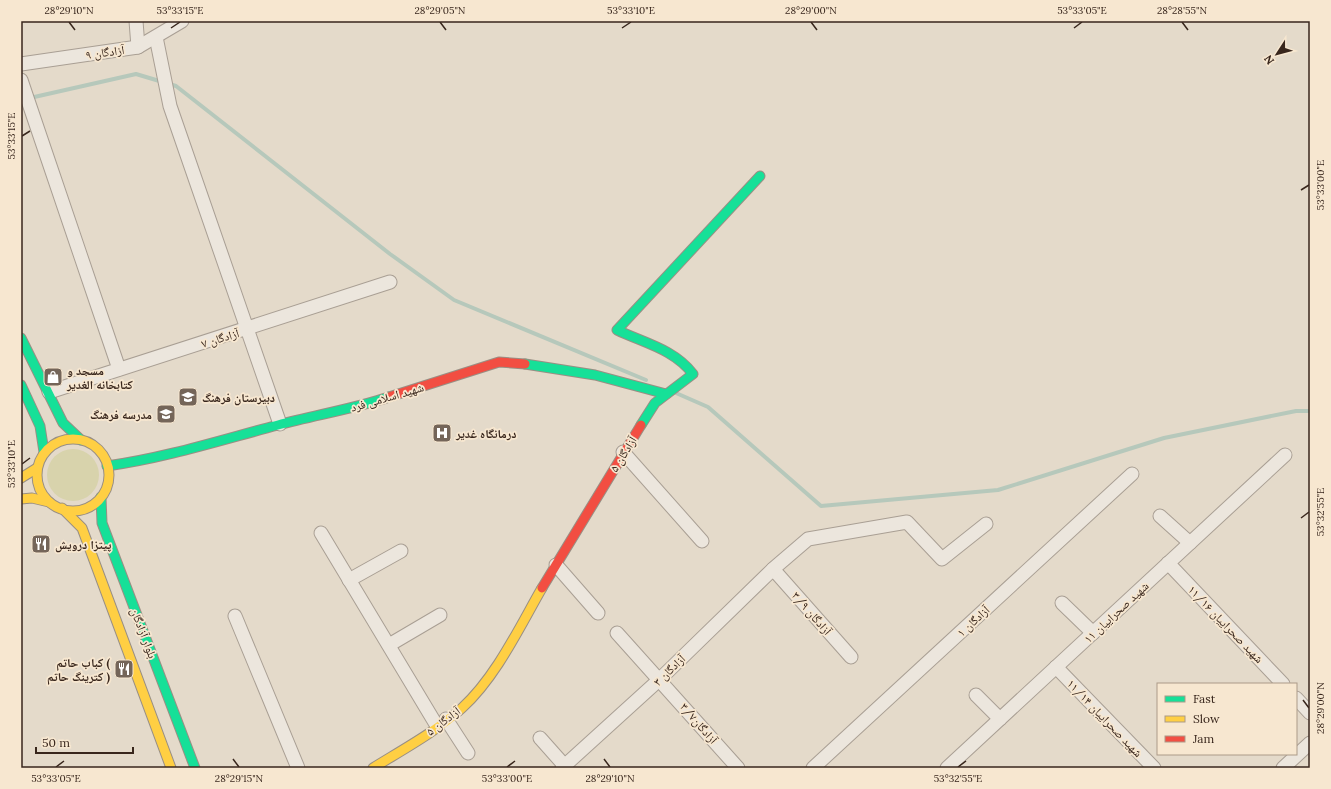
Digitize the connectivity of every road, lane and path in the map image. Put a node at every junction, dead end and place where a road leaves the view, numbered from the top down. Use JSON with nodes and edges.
{"nodes":[{"id":1,"x":136,"y":21,"type":"edge"},
{"id":2,"x":182,"y":21,"type":"edge"},
{"id":3,"x":156,"y":37,"type":"junction"},
{"id":4,"x":138,"y":47,"type":"junction"},
{"id":5,"x":21,"y":64,"type":"edge"},
{"id":6,"x":21,"y":80,"type":"edge"},
{"id":7,"x":760,"y":176,"type":"dead end"},
{"id":8,"x":390,"y":282,"type":"dead end"},
{"id":9,"x":248,"y":329,"type":"junction"},
{"id":10,"x":21,"y":338,"type":"edge"},
{"id":11,"x":119,"y":369,"type":"junction"},
{"id":12,"x":49,"y":392,"type":"junction"},
{"id":13,"x":23,"y":393,"type":"edge"},
{"id":14,"x":666,"y":394,"type":"junction"},
{"id":15,"x":280,"y":424,"type":"junction"},
{"id":16,"x":82,"y":440,"type":"junction"},
{"id":17,"x":44,"y":452,"type":"junction"},
{"id":18,"x":623,"y":452,"type":"junction"},
{"id":19,"x":1285,"y":455,"type":"dead end"},
{"id":20,"x":107,"y":466,"type":"junction"},
{"id":21,"x":38,"y":468,"type":"junction"},
{"id":22,"x":1132,"y":474,"type":"dead end"},
{"id":23,"x":21,"y":478,"type":"edge"},
{"id":24,"x":100,"y":497,"type":"junction"},
{"id":25,"x":21,"y":499,"type":"edge"},
{"id":26,"x":49,"y":502,"type":"junction"},
{"id":27,"x":62,"y":508,"type":"junction"},
{"id":28,"x":1160,"y":516,"type":"dead end"},
{"id":29,"x":986,"y":524,"type":"dead end"},
{"id":30,"x":321,"y":534,"type":"dead end"},
{"id":31,"x":702,"y":541,"type":"dead end"},
{"id":32,"x":1190,"y":544,"type":"junction"},
{"id":33,"x":401,"y":551,"type":"dead end"},
{"id":34,"x":1168,"y":563,"type":"junction"},
{"id":35,"x":556,"y":565,"type":"junction"},
{"id":36,"x":773,"y":569,"type":"junction"},
{"id":37,"x":349,"y":580,"type":"junction"},
{"id":38,"x":1062,"y":603,"type":"dead end"},
{"id":39,"x":598,"y":613,"type":"dead end"},
{"id":40,"x":440,"y":614,"type":"dead end"},
{"id":41,"x":235,"y":616,"type":"dead end"},
{"id":42,"x":1093,"y":633,"type":"junction"},
{"id":43,"x":617,"y":634,"type":"dead end"},
{"id":44,"x":389,"y":645,"type":"junction"},
{"id":45,"x":851,"y":657,"type":"dead end"},
{"id":46,"x":1056,"y":667,"type":"junction"},
{"id":47,"x":660,"y":679,"type":"junction"},
{"id":48,"x":1282,"y":683,"type":"edge"},
{"id":49,"x":976,"y":695,"type":"dead end"},
{"id":50,"x":1297,"y":699,"type":"edge"},
{"id":51,"x":1310,"y":712,"type":"edge"},
{"id":52,"x":1000,"y":718,"type":"junction"},
{"id":53,"x":442,"y":722,"type":"junction"},
{"id":54,"x":540,"y":738,"type":"dead end"},
{"id":55,"x":1310,"y":743,"type":"edge"},
{"id":56,"x":468,"y":753,"type":"dead end"},
{"id":57,"x":563,"y":767,"type":"edge"},
{"id":58,"x":170,"y":768,"type":"edge"},
{"id":59,"x":195,"y":768,"type":"edge"},
{"id":60,"x":298,"y":768,"type":"edge"},
{"id":61,"x":373,"y":768,"type":"edge"},
{"id":62,"x":738,"y":768,"type":"edge"},
{"id":63,"x":813,"y":768,"type":"edge"},
{"id":64,"x":946,"y":768,"type":"edge"},
{"id":65,"x":1154,"y":768,"type":"edge"},
{"id":66,"x":1283,"y":768,"type":"edge"}],
"edges":[{"from":1,"to":4,"type":"street"},
{"from":2,"to":3,"type":"street","name":"آزادگان ۹"},
{"from":3,"to":4,"type":"street","name":"آزادگان ۹"},
{"from":3,"to":9,"type":"street"},
{"from":4,"to":5,"type":"street","name":"آزادگان ۹"},
{"from":6,"to":11,"type":"street"},
{"from":7,"to":14,"type":"street","name":"آزادگان ۵"},
{"from":8,"to":9,"type":"street","name":"آزادگان ۷"},
{"from":9,"to":11,"type":"street","name":"آزادگان ۷"},
{"from":9,"to":15,"type":"street"},
{"from":10,"to":12,"type":"street"},
{"from":11,"to":12,"type":"street","name":"آزادگان ۷"},
{"from":12,"to":16,"type":"street"},
{"from":13,"to":17,"type":"street"},
{"from":14,"to":15,"type":"street","name":"شهید اسلامی فرد"},
{"from":14,"to":18,"type":"street","name":"آزادگان ۵"},
{"from":15,"to":20,"type":"street","name":"شهید اسلامی فرد"},
{"from":16,"to":17,"type":"street"},
{"from":16,"to":20,"type":"street"},
{"from":17,"to":21,"type":"street"},
{"from":18,"to":31,"type":"street"},
{"from":18,"to":35,"type":"street","name":"آزادگان ۵"},
{"from":19,"to":32,"type":"street","name":"شهید صحراییان ۱۱"},
{"from":20,"to":24,"type":"street"},
{"from":21,"to":23,"type":"street"},
{"from":21,"to":26,"type":"street"},
{"from":22,"to":63,"type":"street","name":"آزادگان ۱"},
{"from":24,"to":27,"type":"street"},
{"from":24,"to":59,"type":"street","name":"بلوار آزادگان"},
{"from":25,"to":26,"type":"street"},
{"from":26,"to":27,"type":"street"},
{"from":27,"to":58,"type":"street","name":"بلوار آزادگان"},
{"from":28,"to":32,"type":"street"},
{"from":29,"to":36,"type":"street","name":"آزادگان ۳"},
{"from":30,"to":37,"type":"street"},
{"from":32,"to":34,"type":"street","name":"شهید صحراییان ۱۱"},
{"from":33,"to":37,"type":"street"},
{"from":34,"to":42,"type":"street","name":"شهید صحراییان ۱۱"},
{"from":34,"to":48,"type":"street","name":"شهید صحراییان ۱۱/۱۶"},
{"from":35,"to":39,"type":"street"},
{"from":35,"to":53,"type":"street","name":"آزادگان ۵"},
{"from":36,"to":45,"type":"street","name":"آزادگان ۳/۹"},
{"from":36,"to":47,"type":"street","name":"آزادگان ۳"},
{"from":37,"to":44,"type":"street"},
{"from":38,"to":42,"type":"street"},
{"from":40,"to":44,"type":"street"},
{"from":41,"to":60,"type":"street"},
{"from":42,"to":46,"type":"street","name":"شهید صحراییان ۱۱"},
{"from":43,"to":47,"type":"street","name":"آزادگان۳/۷"},
{"from":44,"to":53,"type":"street"},
{"from":46,"to":52,"type":"street","name":"شهید صحراییان ۱۱"},
{"from":46,"to":65,"type":"street","name":"شهید صحراییان ۱۱/۱۴"},
{"from":47,"to":57,"type":"street","name":"آزادگان ۳"},
{"from":47,"to":62,"type":"street","name":"آزادگان۳/۷"},
{"from":49,"to":52,"type":"street"},
{"from":50,"to":51,"type":"street"},
{"from":52,"to":64,"type":"street","name":"شهید صحراییان ۱۱"},
{"from":53,"to":56,"type":"street"},
{"from":53,"to":61,"type":"street","name":"آزادگان ۵"},
{"from":54,"to":57,"type":"street"},
{"from":55,"to":66,"type":"street"}]}
